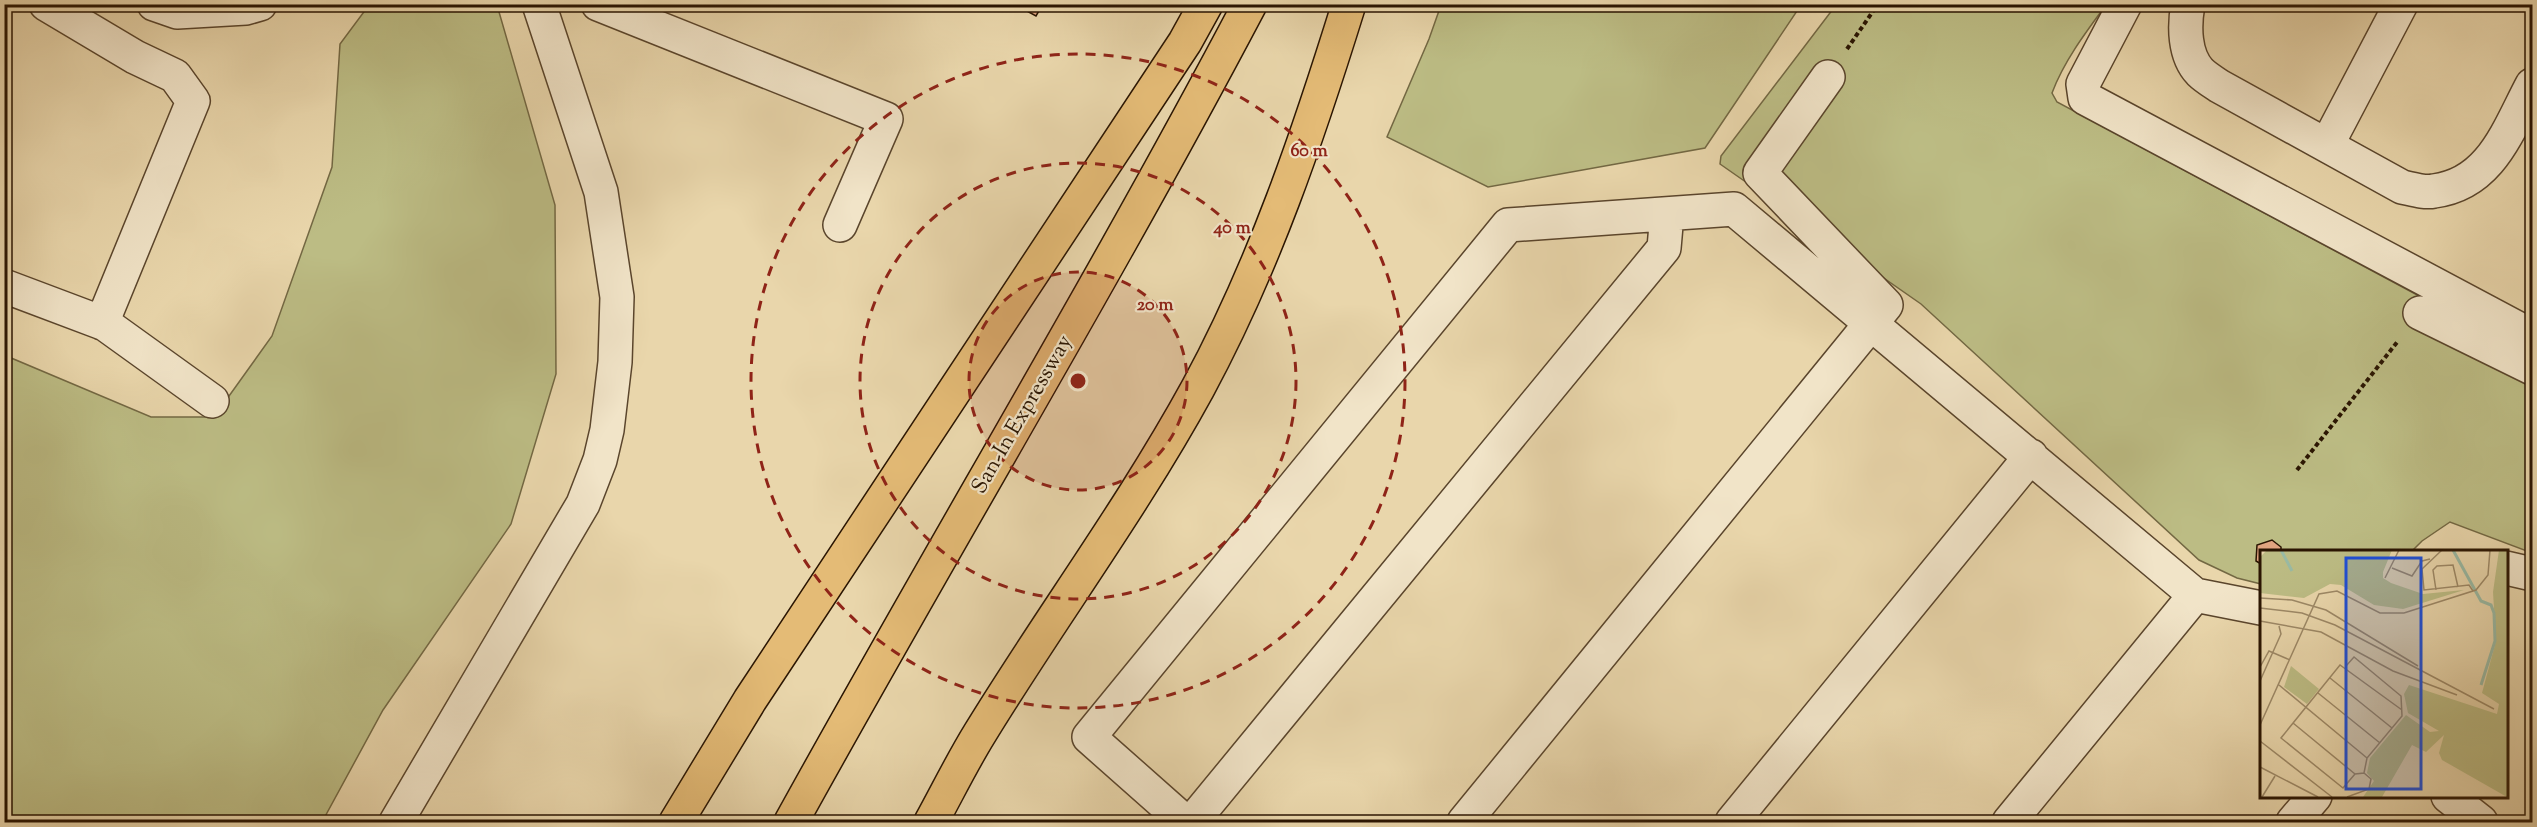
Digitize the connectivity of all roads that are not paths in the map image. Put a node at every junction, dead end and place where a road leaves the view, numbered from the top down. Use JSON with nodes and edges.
{"nodes":[{"id":1,"x":46,"y":4,"type":"edge"},
{"id":2,"x":154,"y":4,"type":"edge"},
{"id":3,"x":260,"y":4,"type":"edge"},
{"id":4,"x":598,"y":4,"type":"edge"},
{"id":5,"x":1206,"y":4,"type":"edge"},
{"id":6,"x":1250,"y":4,"type":"edge"},
{"id":7,"x":1349,"y":4,"type":"edge"},
{"id":8,"x":2125,"y":4,"type":"edge"},
{"id":9,"x":2188,"y":4,"type":"edge"},
{"id":10,"x":2401,"y":4,"type":"edge"},
{"id":11,"x":545,"y":6,"type":"edge"},
{"id":12,"x":1828,"y":77,"type":"road end"},
{"id":13,"x":2532,"y":85,"type":"edge"},
{"id":14,"x":2327,"y":144,"type":"junction"},
{"id":15,"x":1666,"y":214,"type":"junction"},
{"id":16,"x":840,"y":225,"type":"dead end"},
{"id":17,"x":4,"y":286,"type":"edge"},
{"id":18,"x":2420,"y":313,"type":"road end"},
{"id":19,"x":102,"y":323,"type":"junction"},
{"id":20,"x":1871,"y":325,"type":"junction"},
{"id":21,"x":2532,"y":336,"type":"edge"},
{"id":22,"x":2532,"y":369,"type":"edge"},
{"id":23,"x":212,"y":401,"type":"dead end"},
{"id":24,"x":2031,"y":456,"type":"junction"},
{"id":25,"x":2507,"y":568,"type":"edge"},
{"id":26,"x":2532,"y":574,"type":"edge"},
{"id":27,"x":2195,"y":595,"type":"junction"},
{"id":28,"x":2260,"y":608,"type":"edge"},
{"id":29,"x":2313,"y":797,"type":"edge"},
{"id":30,"x":2450,"y":797,"type":"edge"},
{"id":31,"x":396,"y":822,"type":"edge"},
{"id":32,"x":675,"y":822,"type":"edge"},
{"id":33,"x":791,"y":822,"type":"edge"},
{"id":34,"x":931,"y":822,"type":"edge"},
{"id":35,"x":1185,"y":822,"type":"edge"},
{"id":36,"x":1191,"y":822,"type":"edge"},
{"id":37,"x":1464,"y":822,"type":"edge"},
{"id":38,"x":1732,"y":822,"type":"edge"},
{"id":39,"x":2009,"y":822,"type":"edge"},
{"id":40,"x":2293,"y":822,"type":"edge"},
{"id":41,"x":2481,"y":822,"type":"edge"}],
"edges":[{"from":1,"to":19,"type":"street"},
{"from":2,"to":3,"type":"street"},
{"from":4,"to":16,"type":"street"},
{"from":5,"to":32,"type":"highway"},
{"from":6,"to":33,"type":"highway","name":"San-In Expressway"},
{"from":7,"to":34,"type":"highway"},
{"from":8,"to":21,"type":"street"},
{"from":9,"to":14,"type":"street"},
{"from":10,"to":14,"type":"street"},
{"from":11,"to":31,"type":"street"},
{"from":12,"to":20,"type":"street"},
{"from":13,"to":14,"type":"street"},
{"from":15,"to":20,"type":"street"},
{"from":15,"to":35,"type":"street"},
{"from":15,"to":36,"type":"street"},
{"from":17,"to":19,"type":"street"},
{"from":18,"to":22,"type":"street"},
{"from":19,"to":23,"type":"street"},
{"from":20,"to":24,"type":"street"},
{"from":20,"to":37,"type":"street"},
{"from":24,"to":27,"type":"street"},
{"from":24,"to":38,"type":"street"},
{"from":25,"to":26,"type":"street"},
{"from":27,"to":28,"type":"street"},
{"from":27,"to":39,"type":"street"},
{"from":29,"to":40,"type":"street"},
{"from":30,"to":41,"type":"street"}]}
